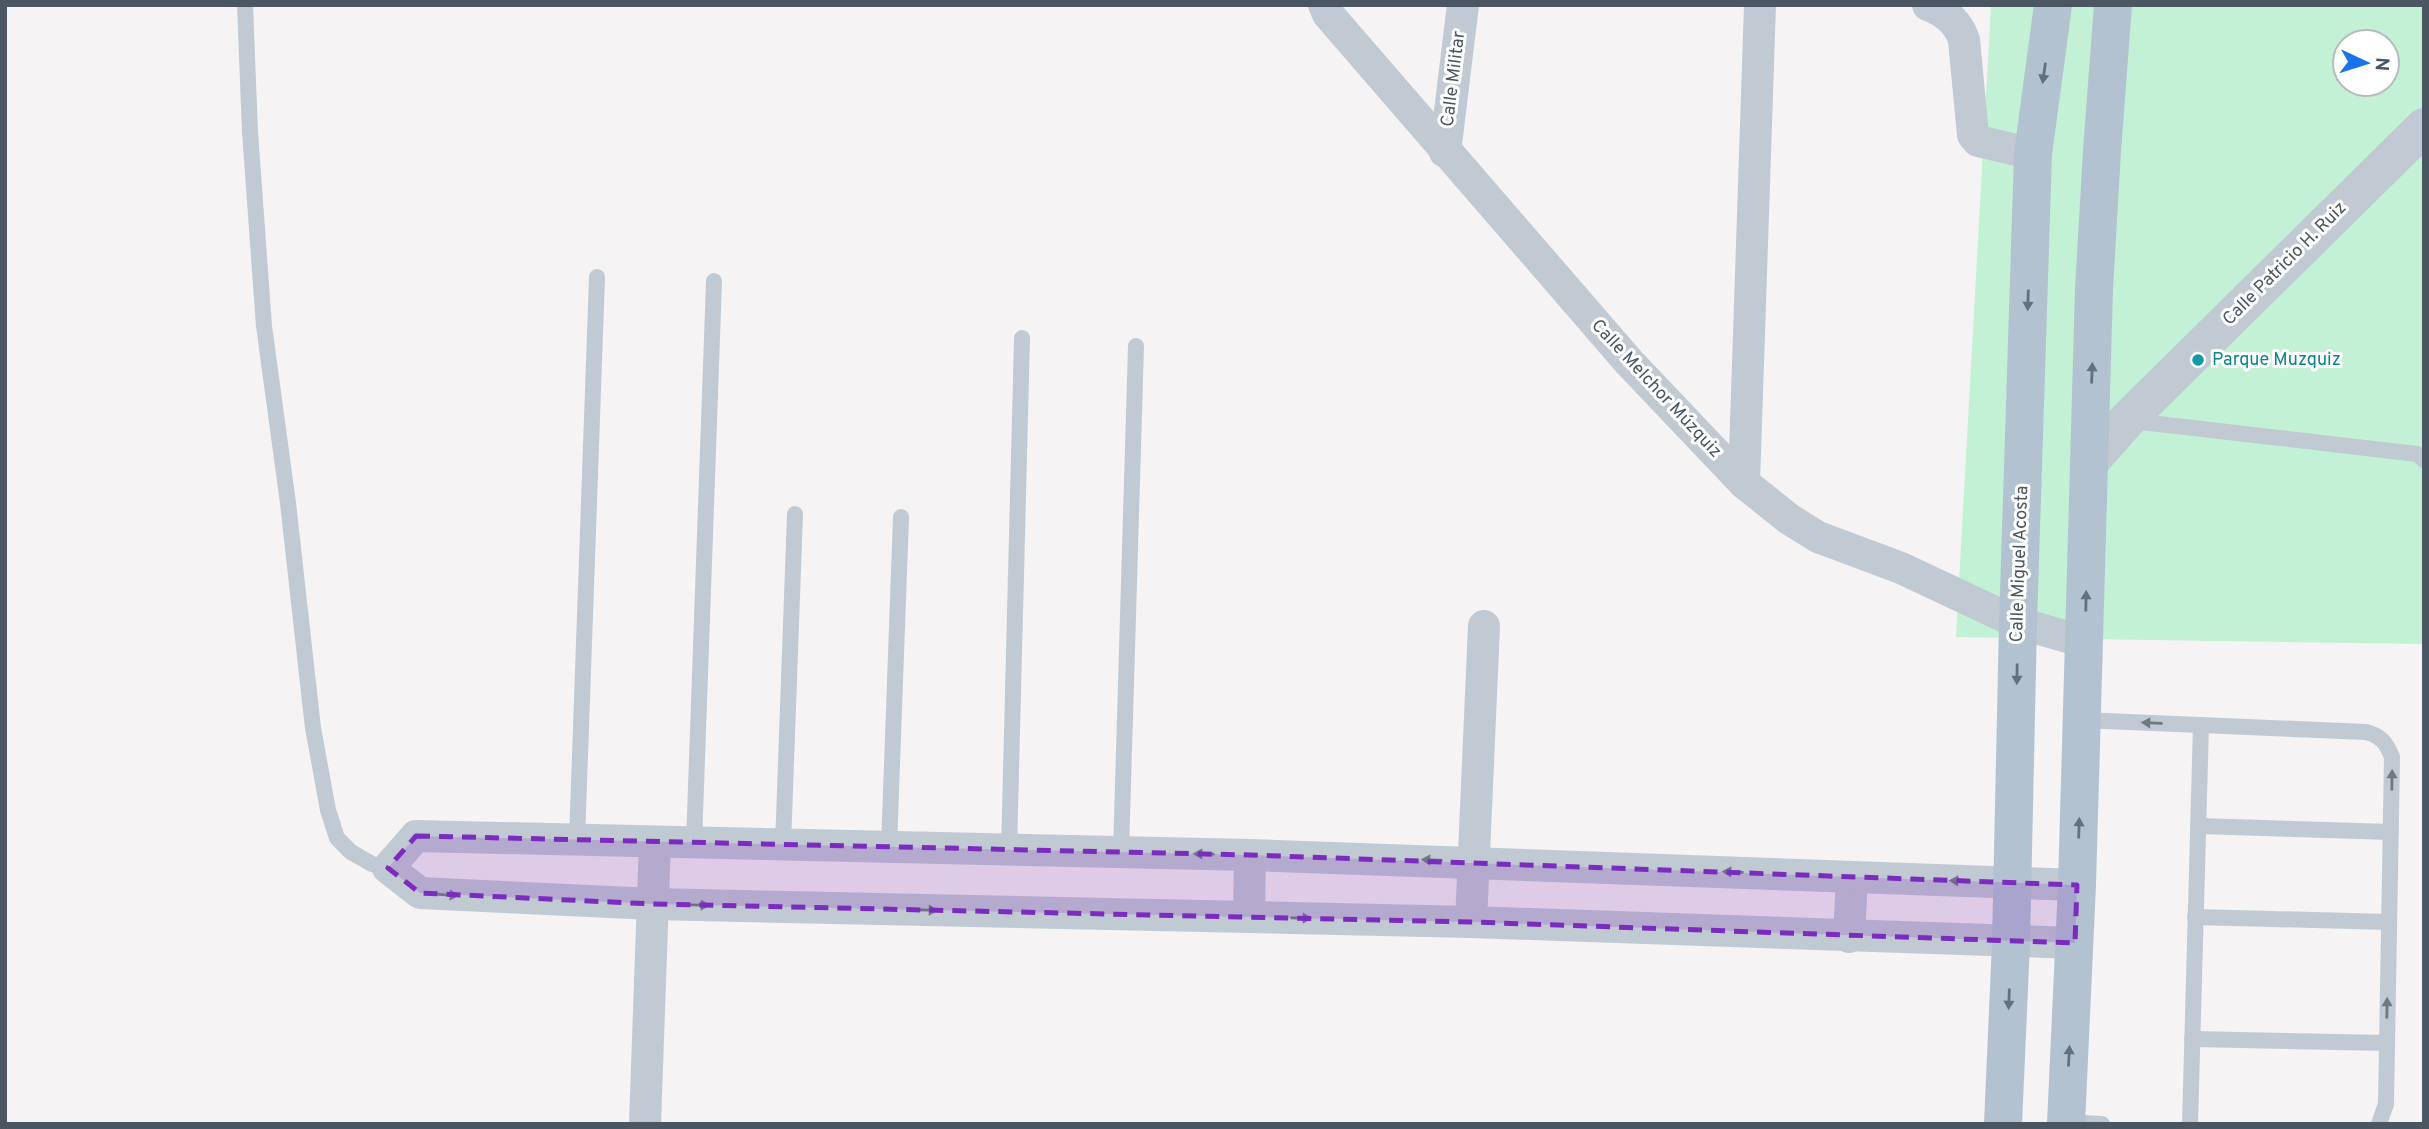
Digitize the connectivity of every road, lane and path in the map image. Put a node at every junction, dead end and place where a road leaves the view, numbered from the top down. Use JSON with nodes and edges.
{"nodes":[{"id":1,"x":245,"y":5,"type":"edge"},
{"id":2,"x":1324,"y":5,"type":"edge"},
{"id":3,"x":1463,"y":5,"type":"edge"},
{"id":4,"x":1760,"y":5,"type":"edge"},
{"id":5,"x":1928,"y":5,"type":"edge"},
{"id":6,"x":2053,"y":5,"type":"edge"},
{"id":7,"x":2113,"y":5,"type":"edge"},
{"id":8,"x":2424,"y":127,"type":"edge"},
{"id":9,"x":1446,"y":152,"type":"junction"},
{"id":10,"x":2033,"y":154,"type":"junction"},
{"id":11,"x":597,"y":277,"type":"dead end"},
{"id":12,"x":714,"y":281,"type":"dead end"},
{"id":13,"x":1022,"y":338,"type":"dead end"},
{"id":14,"x":1136,"y":346,"type":"dead end"},
{"id":15,"x":2127,"y":421,"type":"junction"},
{"id":16,"x":2424,"y":460,"type":"edge"},
{"id":17,"x":2090,"y":462,"type":"junction"},
{"id":18,"x":1744,"y":483,"type":"junction"},
{"id":19,"x":795,"y":514,"type":"dead end"},
{"id":20,"x":901,"y":517,"type":"dead end"},
{"id":21,"x":2018,"y":623,"type":"junction"},
{"id":22,"x":1484,"y":626,"type":"dead end"},
{"id":23,"x":2085,"y":642,"type":"junction"},
{"id":24,"x":2082,"y":720,"type":"junction"},
{"id":25,"x":2201,"y":725,"type":"junction"},
{"id":26,"x":2198,"y":825,"type":"junction"},
{"id":27,"x":2391,"y":832,"type":"junction"},
{"id":28,"x":576,"y":840,"type":"junction"},
{"id":29,"x":655,"y":842,"type":"junction"},
{"id":30,"x":694,"y":843,"type":"junction"},
{"id":31,"x":783,"y":845,"type":"junction"},
{"id":32,"x":889,"y":847,"type":"junction"},
{"id":33,"x":1009,"y":850,"type":"junction"},
{"id":34,"x":1121,"y":852,"type":"junction"},
{"id":35,"x":1250,"y":855,"type":"junction"},
{"id":36,"x":1474,"y":862,"type":"junction"},
{"id":37,"x":388,"y":869,"type":"junction"},
{"id":38,"x":1852,"y":877,"type":"junction"},
{"id":39,"x":2013,"y":883,"type":"junction"},
{"id":40,"x":2077,"y":885,"type":"junction"},
{"id":41,"x":653,"y":904,"type":"junction"},
{"id":42,"x":1249,"y":916,"type":"junction"},
{"id":43,"x":2195,"y":917,"type":"junction"},
{"id":44,"x":1471,"y":922,"type":"junction"},
{"id":45,"x":2389,"y":922,"type":"junction"},
{"id":46,"x":1849,"y":937,"type":"junction"},
{"id":47,"x":2011,"y":943,"type":"junction"},
{"id":48,"x":2075,"y":943,"type":"junction"},
{"id":49,"x":2192,"y":1039,"type":"junction"},
{"id":50,"x":2387,"y":1043,"type":"junction"},
{"id":51,"x":2078,"y":1123,"type":"edge"},
{"id":52,"x":645,"y":1124,"type":"edge"},
{"id":53,"x":2003,"y":1124,"type":"edge"},
{"id":54,"x":2190,"y":1124,"type":"edge"},
{"id":55,"x":2379,"y":1124,"type":"edge"}],
"edges":[{"from":1,"to":37,"type":"lane"},
{"from":2,"to":9,"type":"street","name":"Calle Melchor Múzquiz"},
{"from":3,"to":9,"type":"street","name":"Calle Militar"},
{"from":4,"to":18,"type":"street"},
{"from":5,"to":10,"type":"street"},
{"from":6,"to":10,"type":"main road","name":"Calle Miguel Acosta","one_way":true},
{"from":17,"to":7,"type":"main road","one_way":true},
{"from":8,"to":15,"type":"street","name":"Calle Patricio H. Ruiz"},
{"from":9,"to":18,"type":"street","name":"Calle Melchor Múzquiz"},
{"from":10,"to":21,"type":"main road","name":"Calle Miguel Acosta","one_way":true},
{"from":11,"to":28,"type":"lane"},
{"from":12,"to":30,"type":"lane"},
{"from":13,"to":33,"type":"lane"},
{"from":14,"to":34,"type":"lane"},
{"from":15,"to":16,"type":"lane"},
{"from":15,"to":17,"type":"street","name":"Calle Patricio H. Ruiz"},
{"from":23,"to":17,"type":"main road","one_way":true},
{"from":18,"to":21,"type":"street","name":"Calle Melchor Múzquiz"},
{"from":19,"to":31,"type":"lane"},
{"from":20,"to":32,"type":"lane"},
{"from":21,"to":23,"type":"street","name":"Calle Melchor Múzquiz"},
{"from":21,"to":39,"type":"main road","name":"Calle Miguel Acosta","one_way":true},
{"from":22,"to":36,"type":"street"},
{"from":23,"to":24,"type":"main road"},
{"from":25,"to":24,"type":"lane","one_way":true},
{"from":40,"to":24,"type":"main road","one_way":true},
{"from":25,"to":26,"type":"lane"},
{"from":27,"to":25,"type":"lane","one_way":true},
{"from":26,"to":27,"type":"lane"},
{"from":26,"to":43,"type":"lane"},
{"from":27,"to":45,"type":"lane"},
{"from":28,"to":29,"type":"street"},
{"from":28,"to":37,"type":"street"},
{"from":29,"to":30,"type":"street"},
{"from":29,"to":41,"type":"street"},
{"from":30,"to":31,"type":"street"},
{"from":31,"to":32,"type":"street"},
{"from":32,"to":33,"type":"street"},
{"from":33,"to":34,"type":"street"},
{"from":35,"to":34,"type":"street","one_way":true},
{"from":36,"to":35,"type":"street","one_way":true},
{"from":35,"to":42,"type":"street"},
{"from":38,"to":36,"type":"street","one_way":true},
{"from":36,"to":44,"type":"street"},
{"from":37,"to":41,"type":"street","one_way":true},
{"from":39,"to":38,"type":"street","one_way":true},
{"from":38,"to":46,"type":"street"},
{"from":39,"to":40,"type":"street"},
{"from":39,"to":47,"type":"main road","name":"Calle Miguel Acosta"},
{"from":40,"to":48,"type":"main road"},
{"from":41,"to":42,"type":"street","one_way":true},
{"from":41,"to":52,"type":"street"},
{"from":42,"to":44,"type":"street","one_way":true},
{"from":43,"to":45,"type":"lane"},
{"from":43,"to":49,"type":"lane"},
{"from":44,"to":46,"type":"street"},
{"from":50,"to":45,"type":"lane","one_way":true},
{"from":46,"to":47,"type":"street"},
{"from":47,"to":48,"type":"street"},
{"from":47,"to":53,"type":"main road","name":"Calle Miguel Acosta","one_way":true},
{"from":51,"to":48,"type":"main road","one_way":true},
{"from":49,"to":50,"type":"lane"},
{"from":49,"to":54,"type":"lane"},
{"from":50,"to":55,"type":"lane"}]}
